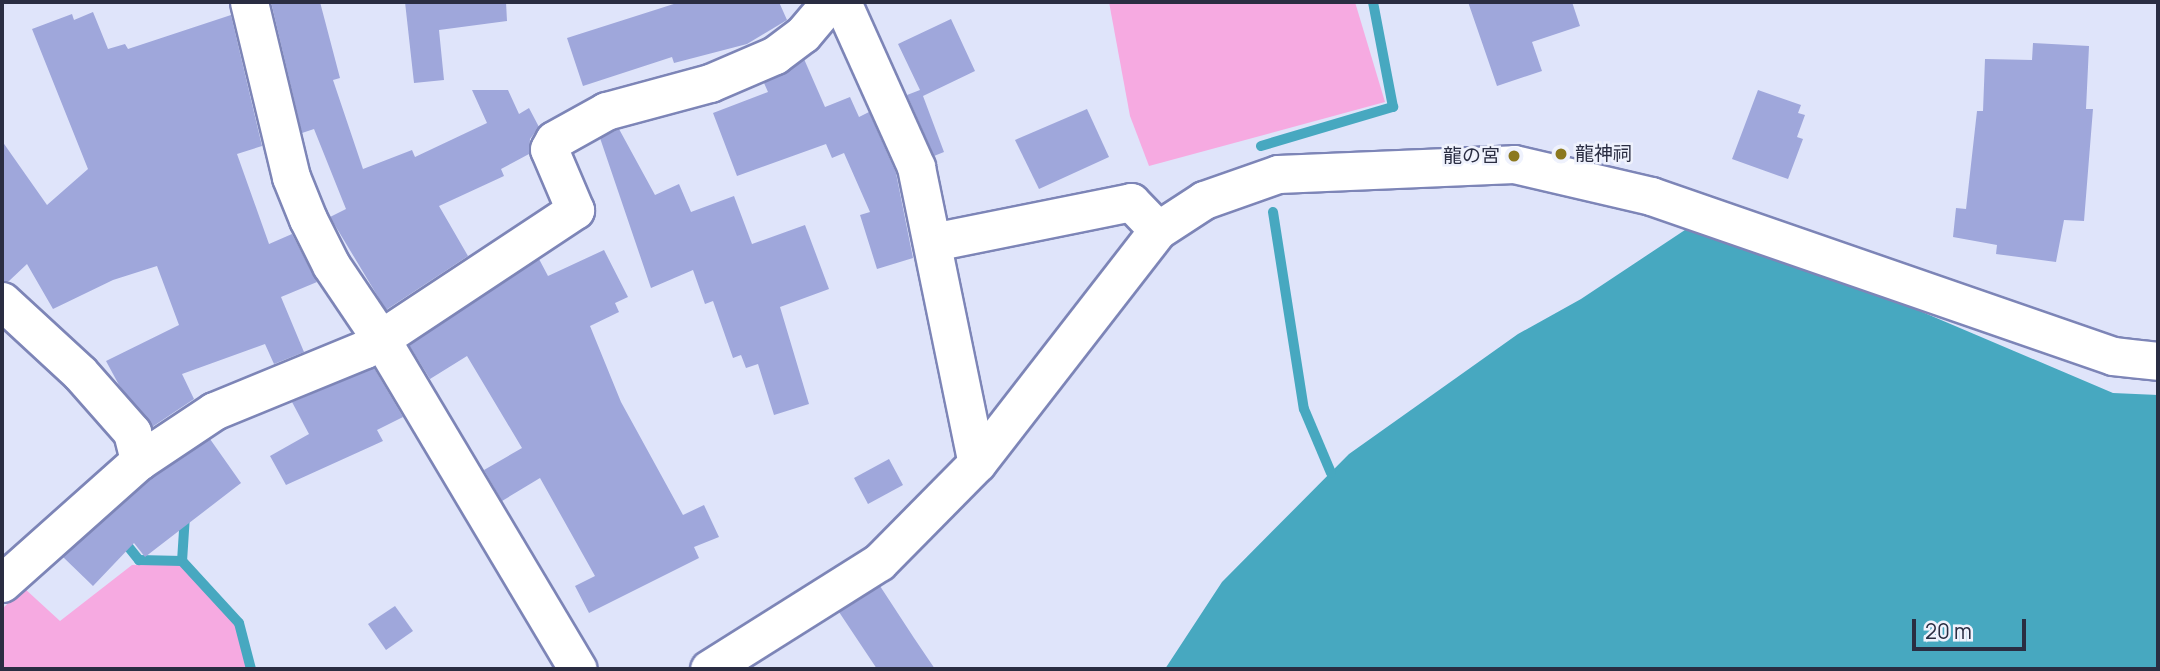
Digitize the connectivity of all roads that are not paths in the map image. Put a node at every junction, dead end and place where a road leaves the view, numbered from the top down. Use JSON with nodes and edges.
{"nodes":[{"id":1,"x":249,"y":2,"type":"edge"},
{"id":2,"x":830,"y":2,"type":"edge"},
{"id":3,"x":842,"y":2,"type":"edge"},
{"id":4,"x":1158,"y":230,"type":"junction"},
{"id":5,"x":933,"y":242,"type":"junction"},
{"id":6,"x":2,"y":302,"type":"edge"},
{"id":7,"x":381,"y":339,"type":"junction"},
{"id":8,"x":2158,"y":361,"type":"edge"},
{"id":9,"x":139,"y":461,"type":"junction"},
{"id":10,"x":976,"y":463,"type":"junction"},
{"id":11,"x":2,"y":583,"type":"edge"},
{"id":12,"x":578,"y":669,"type":"edge"},
{"id":13,"x":709,"y":669,"type":"edge"}],
"edges":[{"from":1,"to":7,"type":"street"},
{"from":2,"to":7,"type":"street"},
{"from":3,"to":5,"type":"street"},
{"from":4,"to":5,"type":"street"},
{"from":4,"to":8,"type":"street"},
{"from":4,"to":10,"type":"street"},
{"from":5,"to":10,"type":"street"},
{"from":6,"to":9,"type":"street"},
{"from":7,"to":9,"type":"street"},
{"from":7,"to":12,"type":"street"},
{"from":9,"to":11,"type":"street"},
{"from":10,"to":13,"type":"street"}]}
